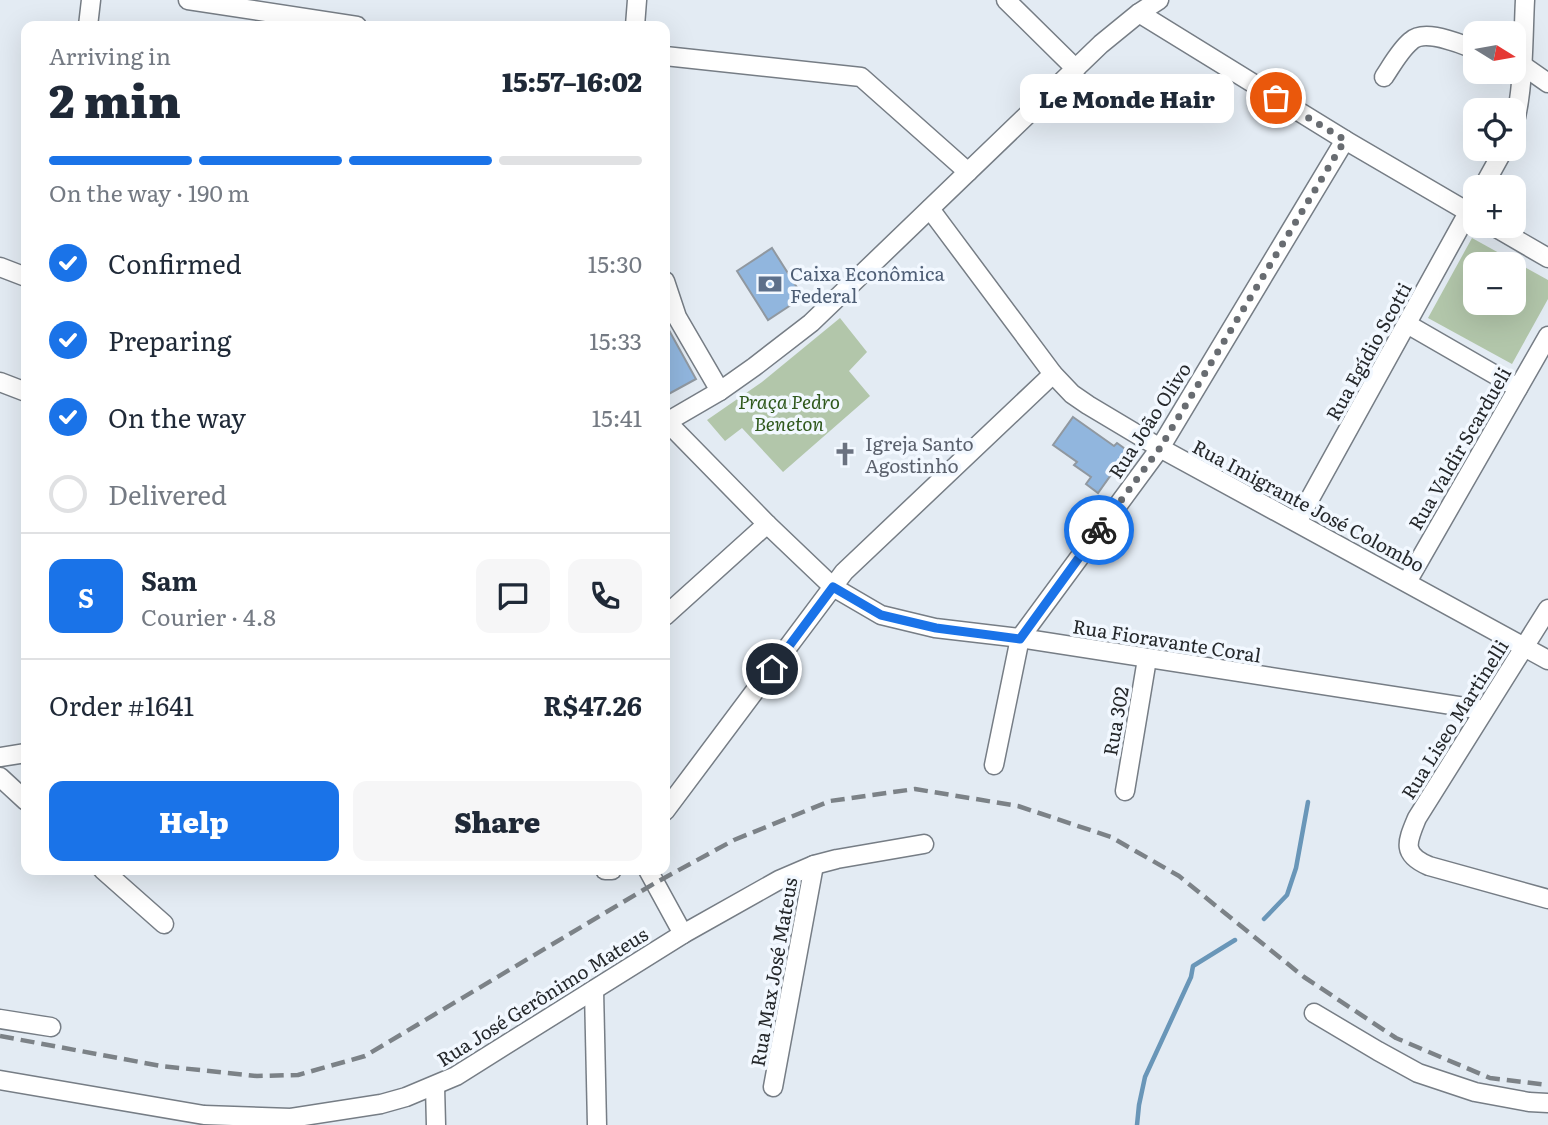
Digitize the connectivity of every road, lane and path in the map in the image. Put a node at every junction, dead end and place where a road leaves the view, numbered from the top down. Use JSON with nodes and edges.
{"nodes":[{"id":1,"x":90,"y":0,"type":"edge"},
{"id":2,"x":188,"y":0,"type":"edge"},
{"id":3,"x":637,"y":0,"type":"edge"},
{"id":4,"x":1006,"y":0,"type":"edge"},
{"id":5,"x":1159,"y":0,"type":"edge"},
{"id":6,"x":1525,"y":0,"type":"edge"},
{"id":7,"x":1139,"y":13,"type":"junction"},
{"id":8,"x":88,"y":21,"type":"edge"},
{"id":9,"x":324,"y":21,"type":"edge"},
{"id":10,"x":635,"y":21,"type":"edge"},
{"id":11,"x":1523,"y":21,"type":"edge"},
{"id":12,"x":1463,"y":46,"type":"edge"},
{"id":13,"x":670,"y":57,"type":"edge"},
{"id":14,"x":1076,"y":69,"type":"junction"},
{"id":15,"x":1526,"y":69,"type":"edge"},
{"id":16,"x":1384,"y":77,"type":"dead end"},
{"id":17,"x":1548,"y":83,"type":"edge"},
{"id":18,"x":1345,"y":140,"type":"junction"},
{"id":19,"x":968,"y":172,"type":"junction"},
{"id":20,"x":1463,"y":204,"type":"edge"},
{"id":21,"x":930,"y":209,"type":"junction"},
{"id":22,"x":1463,"y":226,"type":"edge"},
{"id":23,"x":1514,"y":238,"type":"edge"},
{"id":24,"x":1548,"y":258,"type":"edge"},
{"id":25,"x":0,"y":267,"type":"edge"},
{"id":26,"x":21,"y":275,"type":"edge"},
{"id":27,"x":671,"y":317,"type":"edge"},
{"id":28,"x":1407,"y":324,"type":"junction"},
{"id":29,"x":1548,"y":336,"type":"edge"},
{"id":30,"x":1053,"y":374,"type":"junction"},
{"id":31,"x":0,"y":382,"type":"edge"},
{"id":32,"x":1518,"y":388,"type":"junction"},
{"id":33,"x":21,"y":390,"type":"edge"},
{"id":34,"x":720,"y":391,"type":"junction"},
{"id":35,"x":670,"y":421,"type":"edge"},
{"id":36,"x":670,"y":427,"type":"edge"},
{"id":37,"x":1160,"y":448,"type":"junction"},
{"id":38,"x":1297,"y":522,"type":"junction"},
{"id":39,"x":767,"y":524,"type":"junction"},
{"id":40,"x":1407,"y":582,"type":"junction"},
{"id":41,"x":833,"y":587,"type":"junction"},
{"id":42,"x":1548,"y":610,"type":"edge"},
{"id":43,"x":670,"y":611,"type":"edge"},
{"id":44,"x":1020,"y":639,"type":"junction"},
{"id":45,"x":1524,"y":646,"type":"junction"},
{"id":46,"x":1147,"y":659,"type":"junction"},
{"id":47,"x":1548,"y":660,"type":"edge"},
{"id":48,"x":1484,"y":710,"type":"junction"},
{"id":49,"x":21,"y":754,"type":"edge"},
{"id":50,"x":0,"y":757,"type":"edge"},
{"id":51,"x":994,"y":765,"type":"dead end"},
{"id":52,"x":0,"y":777,"type":"edge"},
{"id":53,"x":1125,"y":791,"type":"dead end"},
{"id":54,"x":21,"y":796,"type":"edge"},
{"id":55,"x":670,"y":804,"type":"edge"},
{"id":56,"x":924,"y":844,"type":"dead end"},
{"id":57,"x":814,"y":865,"type":"junction"},
{"id":58,"x":109,"y":875,"type":"edge"},
{"id":59,"x":651,"y":875,"type":"edge"},
{"id":60,"x":1548,"y":899,"type":"edge"},
{"id":61,"x":164,"y":924,"type":"dead end"},
{"id":62,"x":683,"y":934,"type":"junction"},
{"id":63,"x":594,"y":990,"type":"junction"},
{"id":64,"x":1314,"y":1013,"type":"dead end"},
{"id":65,"x":0,"y":1019,"type":"edge"},
{"id":66,"x":51,"y":1027,"type":"dead end"},
{"id":67,"x":0,"y":1080,"type":"edge"},
{"id":68,"x":435,"y":1086,"type":"junction"},
{"id":69,"x":773,"y":1087,"type":"dead end"},
{"id":70,"x":1548,"y":1103,"type":"edge"},
{"id":71,"x":205,"y":1120,"type":"edge"},
{"id":72,"x":436,"y":1125,"type":"edge"},
{"id":73,"x":597,"y":1125,"type":"edge"}],
"edges":[{"from":1,"to":8,"type":"street"},
{"from":2,"to":9,"type":"street"},
{"from":3,"to":10,"type":"street"},
{"from":4,"to":14,"type":"street"},
{"from":5,"to":7,"type":"street"},
{"from":6,"to":11,"type":"street"},
{"from":7,"to":14,"type":"street"},
{"from":7,"to":18,"type":"street"},
{"from":12,"to":16,"type":"street"},
{"from":13,"to":19,"type":"street"},
{"from":14,"to":19,"type":"street"},
{"from":15,"to":17,"type":"street"},
{"from":18,"to":20,"type":"street"},
{"from":18,"to":37,"type":"street","name":"Rua João Olivo"},
{"from":19,"to":21,"type":"street"},
{"from":21,"to":30,"type":"street","name":"Rua Imigrante José Colombo"},
{"from":21,"to":34,"type":"street"},
{"from":22,"to":28,"type":"street","name":"Rua Egídio Scotti"},
{"from":23,"to":24,"type":"street"},
{"from":25,"to":26,"type":"street"},
{"from":27,"to":34,"type":"street"},
{"from":28,"to":32,"type":"street"},
{"from":28,"to":38,"type":"street","name":"Rua Egídio Scotti"},
{"from":29,"to":32,"type":"street","name":"Rua Valdir Scardueli"},
{"from":30,"to":37,"type":"street","name":"Rua Imigrante José Colombo"},
{"from":30,"to":41,"type":"street"},
{"from":31,"to":33,"type":"street"},
{"from":32,"to":40,"type":"street","name":"Rua Valdir Scardueli"},
{"from":34,"to":35,"type":"street"},
{"from":36,"to":39,"type":"street","name":"Rua Fioravante Coral"},
{"from":37,"to":38,"type":"street","name":"Rua Imigrante José Colombo"},
{"from":37,"to":44,"type":"street","name":"Rua João Olivo"},
{"from":38,"to":40,"type":"street","name":"Rua Imigrante José Colombo"},
{"from":39,"to":41,"type":"street","name":"Rua Fioravante Coral"},
{"from":39,"to":43,"type":"street"},
{"from":40,"to":45,"type":"street","name":"Rua Imigrante José Colombo"},
{"from":41,"to":44,"type":"street","name":"Rua Fioravante Coral"},
{"from":41,"to":55,"type":"street"},
{"from":42,"to":45,"type":"street","name":"Rua Liseo Martinelli"},
{"from":44,"to":46,"type":"street","name":"Rua Fioravante Coral"},
{"from":44,"to":51,"type":"street","name":"Rua João Olivo"},
{"from":45,"to":47,"type":"street","name":"Rua Imigrante José Colombo"},
{"from":45,"to":48,"type":"street","name":"Rua Liseo Martinelli"},
{"from":46,"to":48,"type":"street","name":"Rua Fioravante Coral"},
{"from":46,"to":53,"type":"street","name":"Rua 302"},
{"from":48,"to":60,"type":"street","name":"Rua Liseo Martinelli"},
{"from":49,"to":50,"type":"street"},
{"from":52,"to":54,"type":"street"},
{"from":56,"to":57,"type":"street","name":"Rua José Gerônimo Mateus"},
{"from":57,"to":62,"type":"street","name":"Rua José Gerônimo Mateus"},
{"from":57,"to":69,"type":"street","name":"Rua Max José Mateus"},
{"from":58,"to":61,"type":"street"},
{"from":59,"to":62,"type":"street"},
{"from":62,"to":63,"type":"street","name":"Rua José Gerônimo Mateus"},
{"from":63,"to":68,"type":"street","name":"Rua José Gerônimo Mateus"},
{"from":63,"to":73,"type":"street"},
{"from":64,"to":70,"type":"street"},
{"from":65,"to":66,"type":"street"},
{"from":67,"to":71,"type":"street","name":"Rua José Gerônimo Mateus"},
{"from":68,"to":71,"type":"street","name":"Rua José Gerônimo Mateus"},
{"from":68,"to":72,"type":"street"}]}
